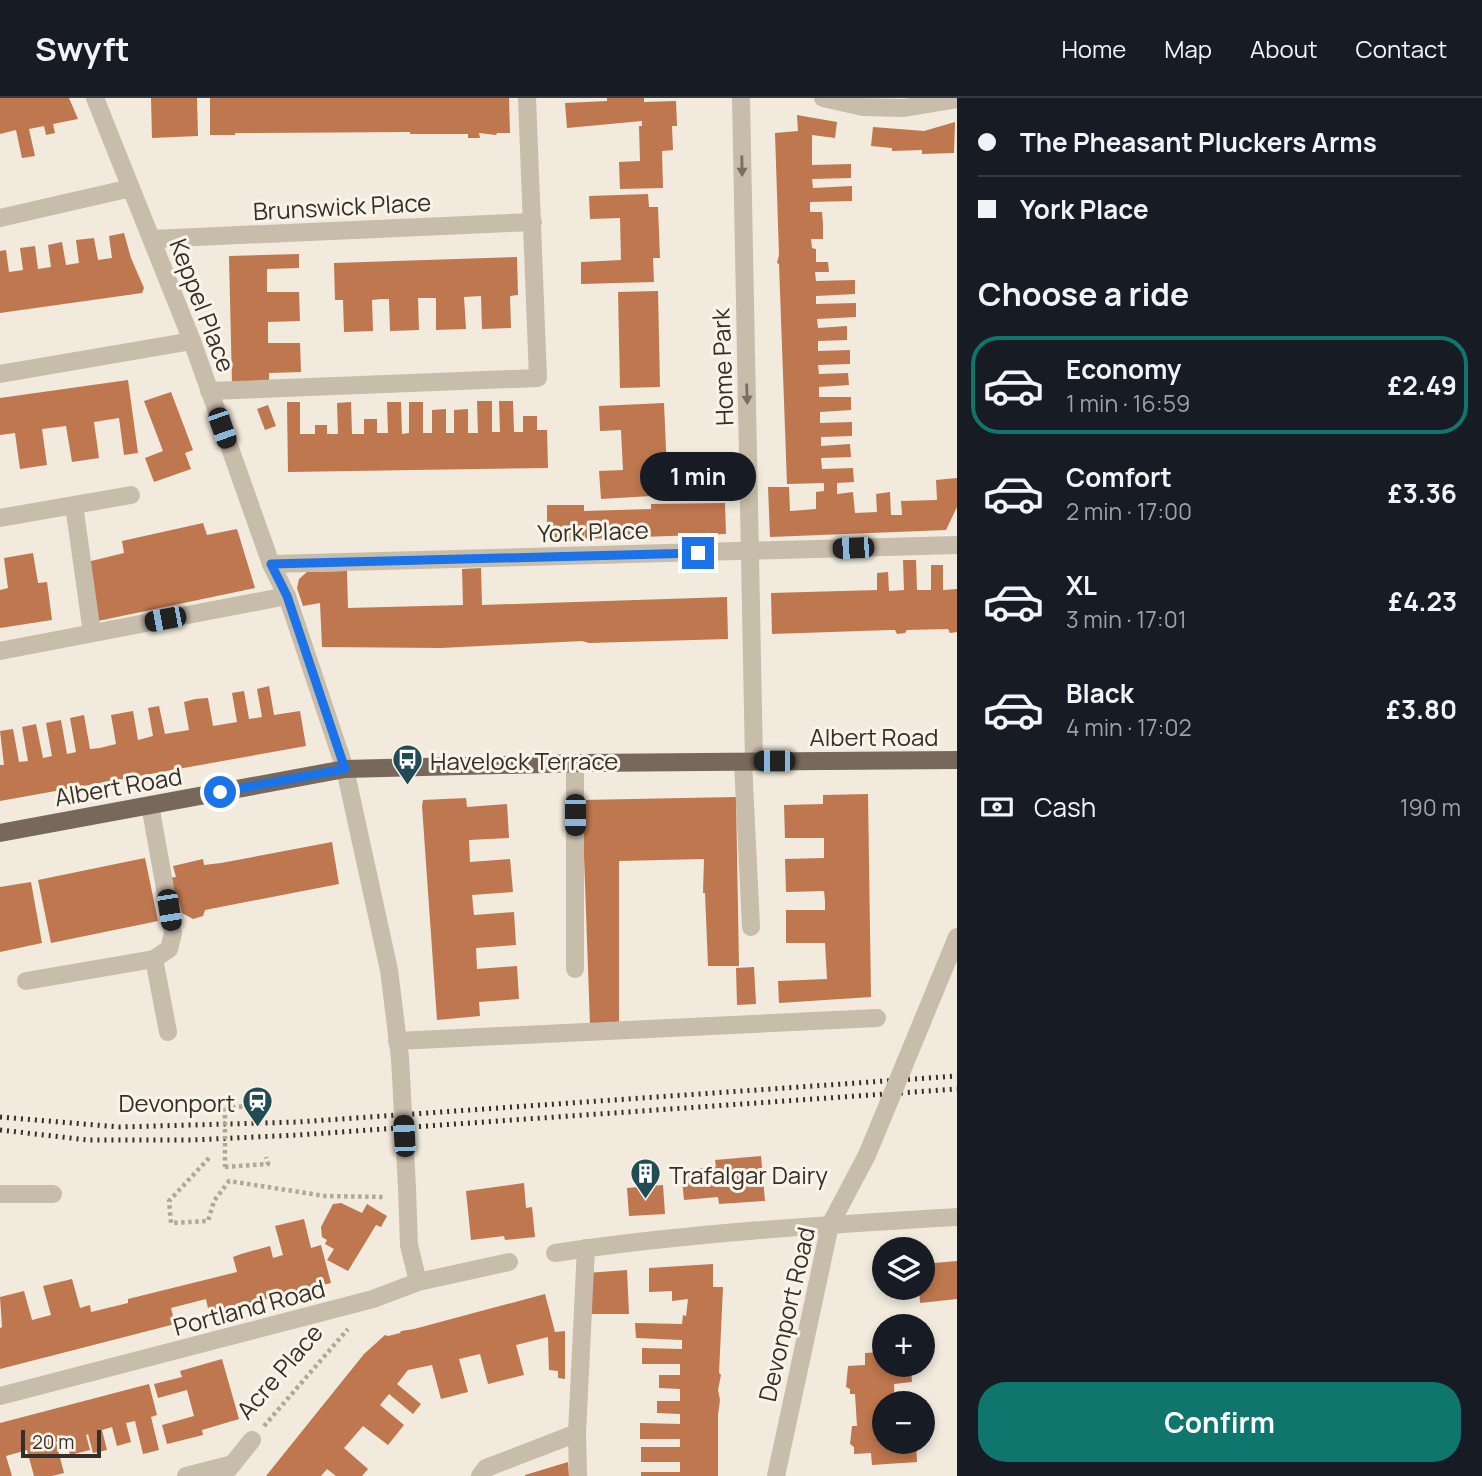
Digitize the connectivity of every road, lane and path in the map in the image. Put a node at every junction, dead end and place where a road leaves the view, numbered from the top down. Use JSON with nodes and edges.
{"nodes":[{"id":1,"x":95,"y":98,"type":"edge"},
{"id":2,"x":527,"y":98,"type":"edge"},
{"id":3,"x":741,"y":98,"type":"edge"},
{"id":4,"x":823,"y":98,"type":"edge"},
{"id":5,"x":957,"y":99,"type":"edge"},
{"id":6,"x":131,"y":188,"type":"junction"},
{"id":7,"x":0,"y":218,"type":"edge"},
{"id":8,"x":533,"y":222,"type":"junction"},
{"id":9,"x":152,"y":239,"type":"junction"},
{"id":10,"x":192,"y":341,"type":"junction"},
{"id":11,"x":0,"y":374,"type":"edge"},
{"id":12,"x":209,"y":391,"type":"junction"},
{"id":13,"x":131,"y":495,"type":"dead end"},
{"id":14,"x":74,"y":505,"type":"junction"},
{"id":15,"x":0,"y":518,"type":"edge"},
{"id":16,"x":956,"y":544,"type":"edge"},
{"id":17,"x":751,"y":551,"type":"junction"},
{"id":18,"x":271,"y":564,"type":"junction"},
{"id":19,"x":287,"y":596,"type":"junction"},
{"id":20,"x":92,"y":633,"type":"junction"},
{"id":21,"x":0,"y":651,"type":"edge"},
{"id":22,"x":957,"y":760,"type":"edge"},
{"id":23,"x":748,"y":762,"type":"junction"},
{"id":24,"x":575,"y":763,"type":"junction"},
{"id":25,"x":345,"y":769,"type":"junction"},
{"id":26,"x":150,"y":805,"type":"junction"},
{"id":27,"x":0,"y":832,"type":"edge"},
{"id":28,"x":751,"y":926,"type":"dead end"},
{"id":29,"x":957,"y":937,"type":"edge"},
{"id":30,"x":155,"y":959,"type":"junction"},
{"id":31,"x":575,"y":970,"type":"dead end"},
{"id":32,"x":26,"y":981,"type":"dead end"},
{"id":33,"x":877,"y":1018,"type":"dead end"},
{"id":34,"x":168,"y":1032,"type":"dead end"},
{"id":35,"x":398,"y":1049,"type":"junction"},
{"id":36,"x":271,"y":1107,"type":"dead end"},
{"id":37,"x":266,"y":1157,"type":"dead end"},
{"id":38,"x":209,"y":1158,"type":"dead end"},
{"id":39,"x":407,"y":1193,"type":"junction"},
{"id":40,"x":0,"y":1194,"type":"edge"},
{"id":41,"x":53,"y":1194,"type":"dead end"},
{"id":42,"x":957,"y":1217,"type":"edge"},
{"id":43,"x":830,"y":1225,"type":"junction"},
{"id":44,"x":586,"y":1248,"type":"junction"},
{"id":45,"x":555,"y":1252,"type":"dead end"},
{"id":46,"x":509,"y":1262,"type":"dead end"},
{"id":47,"x":418,"y":1282,"type":"junction"},
{"id":48,"x":373,"y":1300,"type":"junction"},
{"id":49,"x":0,"y":1396,"type":"edge"},
{"id":50,"x":577,"y":1433,"type":"junction"},
{"id":51,"x":252,"y":1440,"type":"joint"},
{"id":52,"x":228,"y":1470,"type":"edge"},
{"id":53,"x":186,"y":1476,"type":"edge"},
{"id":54,"x":480,"y":1476,"type":"edge"},
{"id":55,"x":578,"y":1476,"type":"edge"},
{"id":56,"x":776,"y":1476,"type":"edge"}],
"edges":[{"from":1,"to":6,"type":"street","name":"Keppel Place"},
{"from":2,"to":8,"type":"street"},
{"from":3,"to":17,"type":"street","name":"Home Park","one_way":true},
{"from":4,"to":5,"type":"street"},
{"from":6,"to":7,"type":"street"},
{"from":6,"to":9,"type":"street","name":"Keppel Place"},
{"from":8,"to":9,"type":"street","name":"Brunswick Place"},
{"from":8,"to":12,"type":"street"},
{"from":9,"to":10,"type":"street","name":"Keppel Place"},
{"from":10,"to":11,"type":"street"},
{"from":10,"to":12,"type":"street","name":"Keppel Place"},
{"from":12,"to":18,"type":"street","name":"Keppel Place"},
{"from":13,"to":14,"type":"street"},
{"from":14,"to":15,"type":"street"},
{"from":14,"to":20,"type":"street"},
{"from":16,"to":17,"type":"street","name":"York Place"},
{"from":17,"to":18,"type":"street","name":"York Place"},
{"from":17,"to":23,"type":"street","name":"Home Park"},
{"from":18,"to":19,"type":"street","name":"Keppel Place"},
{"from":19,"to":20,"type":"street"},
{"from":19,"to":25,"type":"street","name":"Keppel Place"},
{"from":20,"to":21,"type":"street"},
{"from":22,"to":23,"type":"main road","name":"Albert Road"},
{"from":23,"to":24,"type":"main road","name":"Albert Road"},
{"from":23,"to":28,"type":"street","name":"Home Park"},
{"from":24,"to":25,"type":"main road","name":"Albert Road"},
{"from":24,"to":31,"type":"street"},
{"from":25,"to":26,"type":"main road","name":"Albert Road"},
{"from":25,"to":35,"type":"street"},
{"from":26,"to":27,"type":"main road","name":"Albert Road"},
{"from":26,"to":30,"type":"street"},
{"from":29,"to":43,"type":"street","name":"Devonport Road","bridge":true},
{"from":30,"to":32,"type":"street"},
{"from":30,"to":34,"type":"street"},
{"from":33,"to":35,"type":"street"},
{"from":35,"to":39,"type":"street","bridge":true},
{"from":36,"to":37,"type":"path","bridge":true},
{"from":38,"to":39,"type":"path"},
{"from":39,"to":47,"type":"street"},
{"from":40,"to":41,"type":"street"},
{"from":42,"to":43,"type":"street"},
{"from":43,"to":44,"type":"street"},
{"from":43,"to":56,"type":"street","name":"Devonport Road"},
{"from":44,"to":45,"type":"street"},
{"from":44,"to":50,"type":"street"},
{"from":46,"to":47,"type":"street","name":"Portland Road"},
{"from":47,"to":48,"type":"street","name":"Portland Road"},
{"from":48,"to":49,"type":"street","name":"Portland Road"},
{"from":48,"to":51,"type":"path","name":"Acre Place"},
{"from":50,"to":54,"type":"street"},
{"from":50,"to":55,"type":"street"},
{"from":51,"to":52,"type":"street","name":"Acre Place"},
{"from":52,"to":53,"type":"street"}]}
